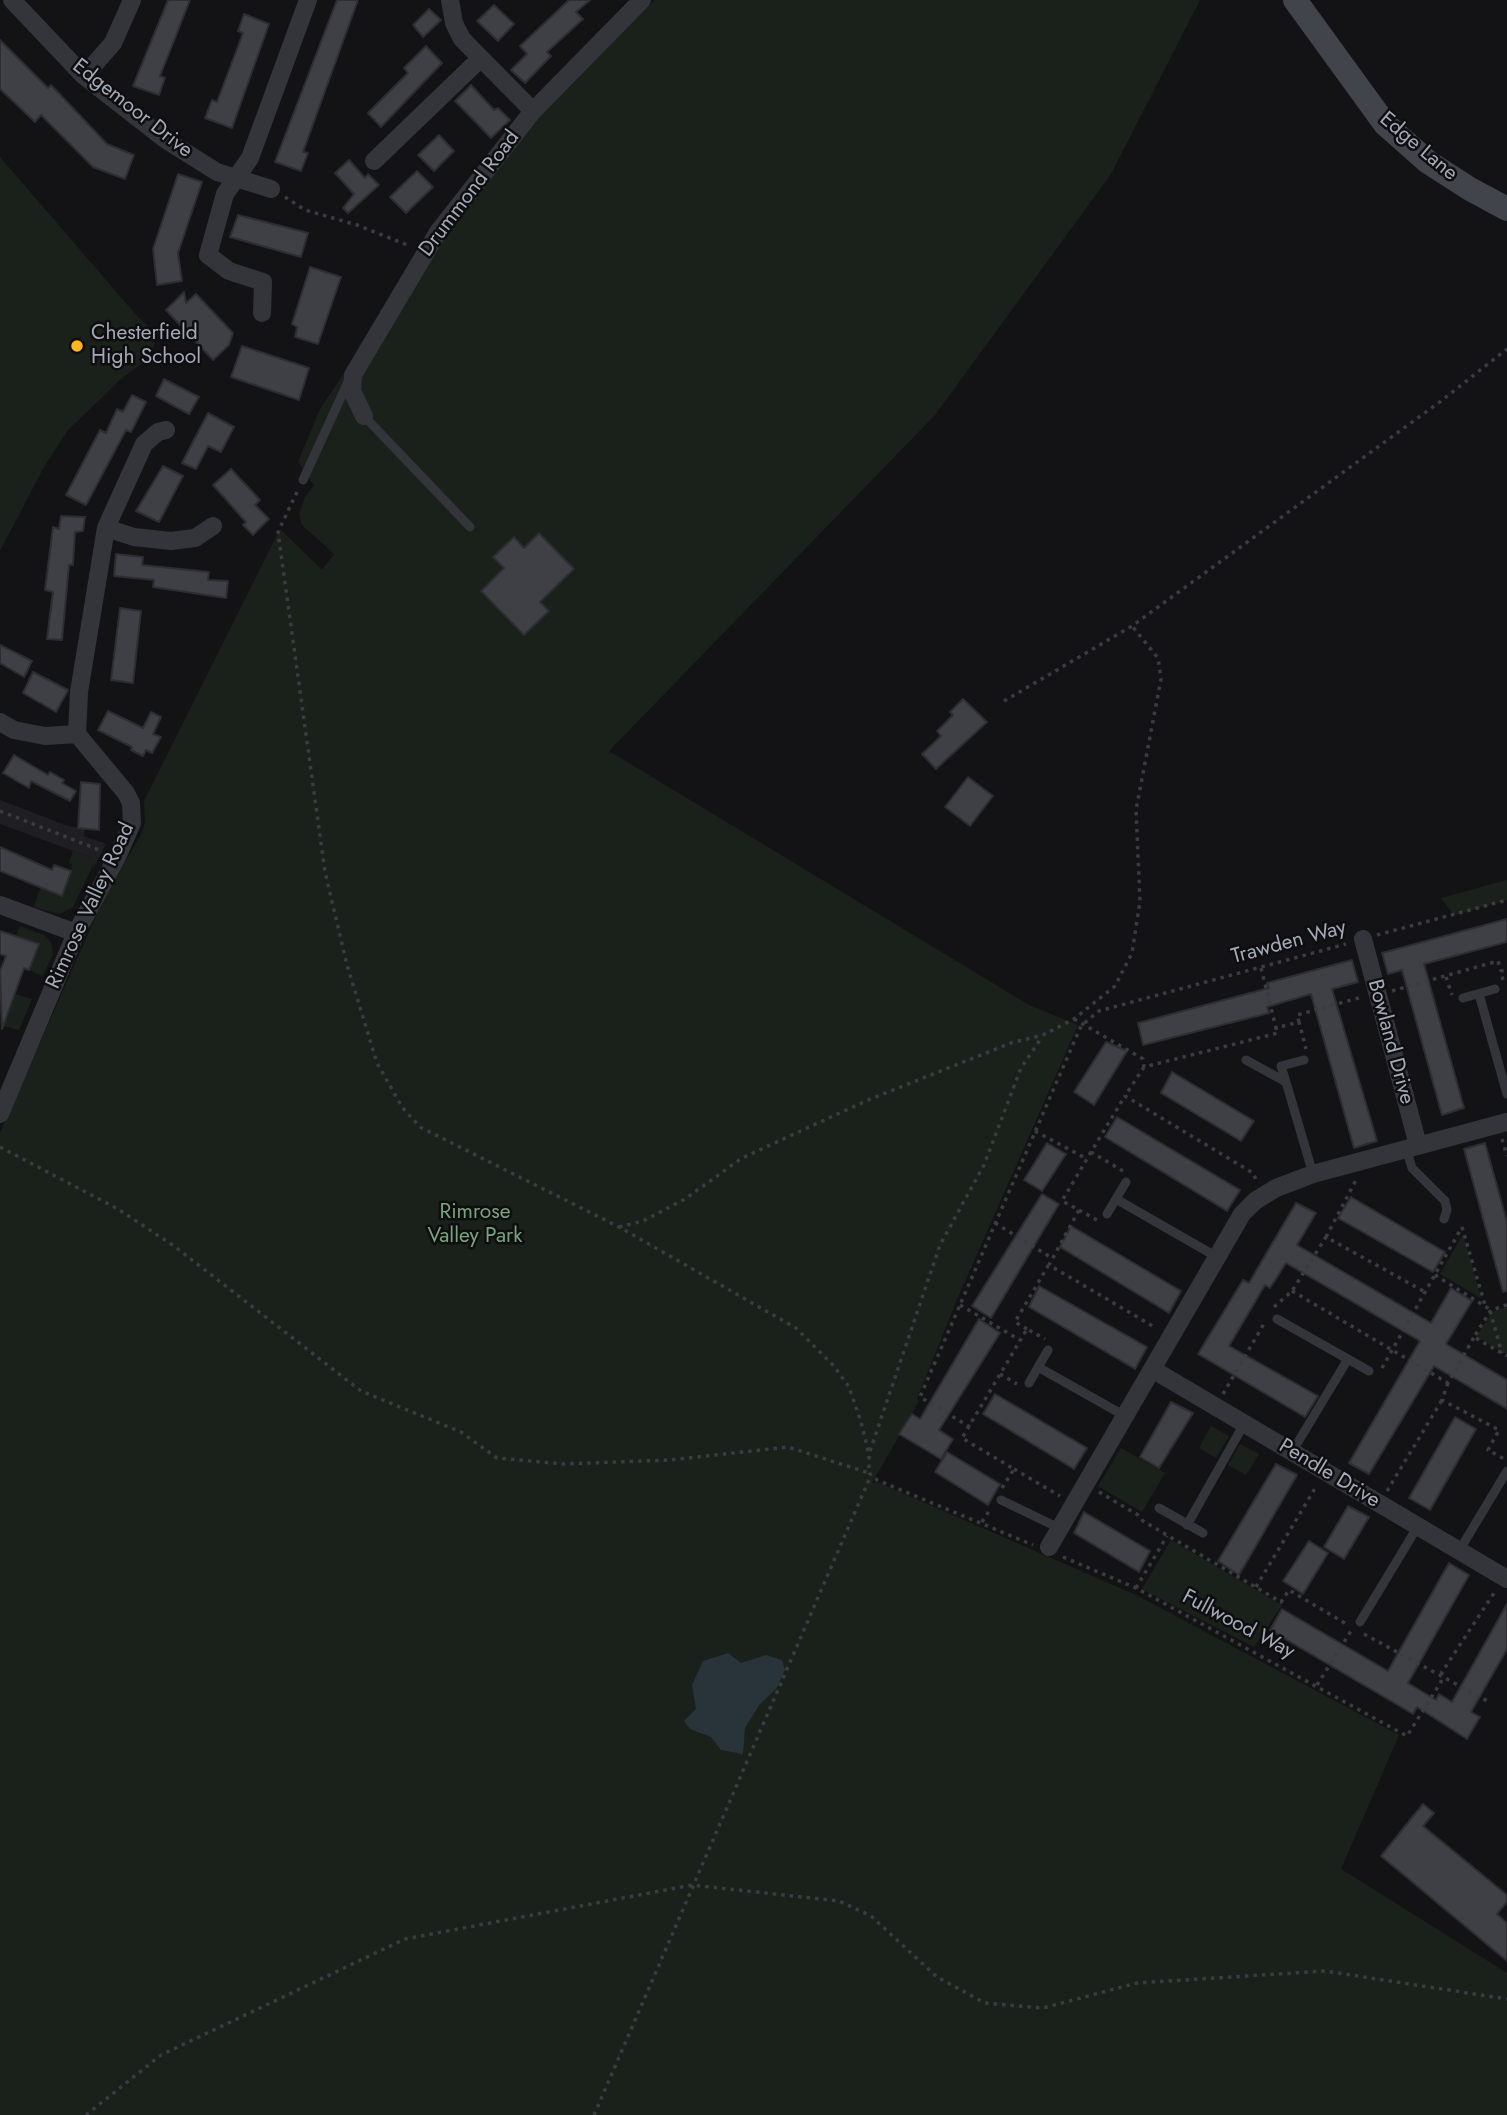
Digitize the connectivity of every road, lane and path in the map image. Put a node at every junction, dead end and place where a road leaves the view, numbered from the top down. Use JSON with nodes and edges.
{"nodes":[{"id":1,"x":12,"y":0,"type":"edge"},
{"id":2,"x":132,"y":0,"type":"edge"},
{"id":3,"x":308,"y":0,"type":"edge"},
{"id":4,"x":450,"y":0,"type":"edge"},
{"id":5,"x":642,"y":0,"type":"edge"},
{"id":6,"x":1295,"y":0,"type":"edge"},
{"id":7,"x":480,"y":59,"type":"junction"},
{"id":8,"x":83,"y":76,"type":"junction"},
{"id":9,"x":533,"y":111,"type":"junction"},
{"id":10,"x":373,"y":161,"type":"dead end"},
{"id":11,"x":236,"y":177,"type":"junction"},
{"id":12,"x":271,"y":189,"type":"joint"},
{"id":13,"x":1507,"y":209,"type":"edge"},
{"id":14,"x":424,"y":254,"type":"junction"},
{"id":15,"x":262,"y":313,"type":"dead end"},
{"id":16,"x":1507,"y":349,"type":"edge"},
{"id":17,"x":353,"y":375,"type":"junction"},
{"id":18,"x":364,"y":416,"type":"joint"},
{"id":19,"x":166,"y":430,"type":"dead end"},
{"id":20,"x":303,"y":480,"type":"joint"},
{"id":21,"x":213,"y":526,"type":"dead end"},
{"id":22,"x":470,"y":527,"type":"dead end"},
{"id":23,"x":106,"y":528,"type":"junction"},
{"id":24,"x":1132,"y":626,"type":"junction"},
{"id":25,"x":1004,"y":701,"type":"dead end"},
{"id":26,"x":0,"y":722,"type":"edge"},
{"id":27,"x":78,"y":734,"type":"junction"},
{"id":28,"x":0,"y":811,"type":"edge"},
{"id":29,"x":117,"y":857,"type":"junction"},
{"id":30,"x":1507,"y":900,"type":"edge"},
{"id":31,"x":0,"y":905,"type":"edge"},
{"id":32,"x":76,"y":933,"type":"junction"},
{"id":33,"x":1363,"y":939,"type":"junction"},
{"id":34,"x":1261,"y":968,"type":"junction"},
{"id":35,"x":1501,"y":971,"type":"dead end"},
{"id":36,"x":1495,"y":989,"type":"dead end"},
{"id":37,"x":1378,"y":994,"type":"junction"},
{"id":38,"x":1479,"y":994,"type":"junction"},
{"id":39,"x":1463,"y":998,"type":"dead end"},
{"id":40,"x":1074,"y":1019,"type":"junction"},
{"id":41,"x":1299,"y":1022,"type":"junction"},
{"id":42,"x":1084,"y":1023,"type":"junction"},
{"id":43,"x":1276,"y":1028,"type":"junction"},
{"id":44,"x":1043,"y":1035,"type":"junction"},
{"id":45,"x":1246,"y":1060,"type":"dead end"},
{"id":46,"x":1304,"y":1060,"type":"joint"},
{"id":47,"x":1144,"y":1067,"type":"junction"},
{"id":48,"x":1286,"y":1082,"type":"junction"},
{"id":49,"x":1507,"y":1094,"type":"edge"},
{"id":50,"x":1125,"y":1096,"type":"junction"},
{"id":51,"x":2,"y":1106,"type":"edge"},
{"id":52,"x":1507,"y":1122,"type":"edge"},
{"id":53,"x":1035,"y":1130,"type":"junction"},
{"id":54,"x":0,"y":1147,"type":"edge"},
{"id":55,"x":1412,"y":1147,"type":"junction"},
{"id":56,"x":1091,"y":1152,"type":"junction"},
{"id":57,"x":1087,"y":1159,"type":"junction"},
{"id":58,"x":1356,"y":1162,"type":"junction"},
{"id":59,"x":1313,"y":1174,"type":"junction"},
{"id":60,"x":1126,"y":1182,"type":"joint"},
{"id":61,"x":1263,"y":1195,"type":"junction"},
{"id":62,"x":1116,"y":1199,"type":"junction"},
{"id":63,"x":1107,"y":1214,"type":"dead end"},
{"id":64,"x":1444,"y":1219,"type":"joint"},
{"id":65,"x":995,"y":1223,"type":"junction"},
{"id":66,"x":619,"y":1227,"type":"junction"},
{"id":67,"x":1462,"y":1227,"type":"junction"},
{"id":68,"x":1326,"y":1237,"type":"junction"},
{"id":69,"x":1217,"y":1257,"type":"junction"},
{"id":70,"x":1052,"y":1258,"type":"junction"},
{"id":71,"x":1049,"y":1265,"type":"junction"},
{"id":72,"x":1435,"y":1275,"type":"junction"},
{"id":73,"x":1292,"y":1291,"type":"junction"},
{"id":74,"x":1425,"y":1293,"type":"junction"},
{"id":75,"x":960,"y":1305,"type":"junction"},
{"id":76,"x":1485,"y":1305,"type":"junction"},
{"id":77,"x":1507,"y":1306,"type":"edge"},
{"id":78,"x":1491,"y":1310,"type":"junction"},
{"id":79,"x":1276,"y":1319,"type":"dead end"},
{"id":80,"x":1027,"y":1329,"type":"junction"},
{"id":81,"x":1170,"y":1336,"type":"junction"},
{"id":82,"x":1475,"y":1337,"type":"junction"},
{"id":83,"x":1020,"y":1340,"type":"junction"},
{"id":84,"x":1048,"y":1350,"type":"joint"},
{"id":85,"x":1393,"y":1351,"type":"junction"},
{"id":86,"x":1502,"y":1353,"type":"junction"},
{"id":87,"x":1507,"y":1356,"type":"edge"},
{"id":88,"x":1348,"y":1359,"type":"junction"},
{"id":89,"x":1038,"y":1367,"type":"junction"},
{"id":90,"x":1152,"y":1369,"type":"junction"},
{"id":91,"x":1369,"y":1371,"type":"joint"},
{"id":92,"x":1029,"y":1383,"type":"dead end"},
{"id":93,"x":1448,"y":1383,"type":"junction"},
{"id":94,"x":1441,"y":1399,"type":"junction"},
{"id":95,"x":1215,"y":1407,"type":"junction"},
{"id":96,"x":1125,"y":1416,"type":"junction"},
{"id":97,"x":1244,"y":1424,"type":"junction"},
{"id":98,"x":970,"y":1427,"type":"junction"},
{"id":99,"x":1499,"y":1430,"type":"junction"},
{"id":100,"x":1507,"y":1434,"type":"edge"},
{"id":101,"x":1292,"y":1451,"type":"junction"},
{"id":102,"x":869,"y":1454,"type":"junction"},
{"id":103,"x":1507,"y":1461,"type":"edge"},
{"id":104,"x":1014,"y":1469,"type":"junction"},
{"id":105,"x":1325,"y":1471,"type":"junction"},
{"id":106,"x":1507,"y":1471,"type":"edge"},
{"id":107,"x":870,"y":1474,"type":"junction"},
{"id":108,"x":1084,"y":1483,"type":"junction"},
{"id":109,"x":999,"y":1499,"type":"junction"},
{"id":110,"x":1073,"y":1503,"type":"junction"},
{"id":111,"x":1380,"y":1504,"type":"junction"},
{"id":112,"x":1159,"y":1508,"type":"dead end"},
{"id":113,"x":981,"y":1523,"type":"junction"},
{"id":114,"x":1187,"y":1525,"type":"junction"},
{"id":115,"x":1418,"y":1526,"type":"junction"},
{"id":116,"x":1059,"y":1528,"type":"junction"},
{"id":117,"x":1203,"y":1534,"type":"dead end"},
{"id":118,"x":1167,"y":1535,"type":"junction"},
{"id":119,"x":1048,"y":1550,"type":"junction"},
{"id":120,"x":1460,"y":1551,"type":"junction"},
{"id":121,"x":1506,"y":1578,"type":"edge"},
{"id":122,"x":1256,"y":1587,"type":"junction"},
{"id":123,"x":1136,"y":1588,"type":"junction"},
{"id":124,"x":1357,"y":1625,"type":"junction"},
{"id":125,"x":1442,"y":1676,"type":"junction"},
{"id":126,"x":1317,"y":1685,"type":"junction"},
{"id":127,"x":1491,"y":1703,"type":"dead end"},
{"id":128,"x":692,"y":1885,"type":"junction"},
{"id":129,"x":1507,"y":1999,"type":"edge"},
{"id":130,"x":86,"y":2115,"type":"edge"},
{"id":131,"x":594,"y":2115,"type":"edge"}],
"edges":[{"from":1,"to":8,"type":"street","name":"Edgemoor Drive"},
{"from":2,"to":8,"type":"street"},
{"from":3,"to":11,"type":"street"},
{"from":4,"to":7,"type":"street"},
{"from":5,"to":9,"type":"street","name":"Drummond Road"},
{"from":6,"to":13,"type":"street","name":"Edge Lane"},
{"from":7,"to":9,"type":"street"},
{"from":7,"to":10,"type":"street"},
{"from":8,"to":11,"type":"street","name":"Edgemoor Drive"},
{"from":9,"to":14,"type":"street","name":"Drummond Road"},
{"from":11,"to":12,"type":"street","name":"Edgemoor Drive"},
{"from":11,"to":15,"type":"street"},
{"from":12,"to":14,"type":"path"},
{"from":14,"to":17,"type":"street","name":"Drummond Road"},
{"from":16,"to":24,"type":"path"},
{"from":17,"to":18,"type":"street"},
{"from":17,"to":20,"type":"lane"},
{"from":18,"to":22,"type":"lane"},
{"from":19,"to":23,"type":"street"},
{"from":20,"to":66,"type":"path"},
{"from":21,"to":23,"type":"street"},
{"from":23,"to":27,"type":"street"},
{"from":24,"to":25,"type":"path"},
{"from":24,"to":40,"type":"path"},
{"from":26,"to":27,"type":"street"},
{"from":27,"to":29,"type":"street","name":"Rimrose Valley Road"},
{"from":28,"to":29,"type":"path"},
{"from":29,"to":32,"type":"street","name":"Rimrose Valley Road"},
{"from":30,"to":33,"type":"path","name":"Trawden Way"},
{"from":31,"to":32,"type":"street"},
{"from":32,"to":51,"type":"street","name":"Rimrose Valley Road"},
{"from":33,"to":34,"type":"path","name":"Trawden Way"},
{"from":33,"to":37,"type":"street","name":"Bowland Drive"},
{"from":34,"to":42,"type":"path","name":"Trawden Way"},
{"from":34,"to":43,"type":"path"},
{"from":35,"to":37,"type":"path"},
{"from":36,"to":38,"type":"lane"},
{"from":37,"to":41,"type":"path"},
{"from":37,"to":55,"type":"street","name":"Bowland Drive"},
{"from":38,"to":39,"type":"lane"},
{"from":38,"to":49,"type":"lane"},
{"from":40,"to":42,"type":"path"},
{"from":40,"to":44,"type":"path"},
{"from":41,"to":43,"type":"path"},
{"from":41,"to":46,"type":"path"},
{"from":42,"to":47,"type":"path"},
{"from":42,"to":53,"type":"path"},
{"from":43,"to":47,"type":"path"},
{"from":44,"to":66,"type":"path"},
{"from":44,"to":102,"type":"path"},
{"from":45,"to":48,"type":"lane"},
{"from":46,"to":48,"type":"lane"},
{"from":47,"to":50,"type":"path"},
{"from":48,"to":59,"type":"lane"},
{"from":50,"to":56,"type":"path"},
{"from":50,"to":61,"type":"path"},
{"from":52,"to":55,"type":"street"},
{"from":53,"to":57,"type":"path"},
{"from":53,"to":65,"type":"path"},
{"from":54,"to":107,"type":"path"},
{"from":55,"to":58,"type":"street"},
{"from":55,"to":64,"type":"lane","name":"Bowland Drive"},
{"from":56,"to":57,"type":"path"},
{"from":56,"to":60,"type":"path"},
{"from":57,"to":70,"type":"path"},
{"from":58,"to":59,"type":"street"},
{"from":58,"to":68,"type":"path"},
{"from":59,"to":61,"type":"street"},
{"from":60,"to":62,"type":"lane"},
{"from":61,"to":69,"type":"street"},
{"from":62,"to":63,"type":"lane"},
{"from":62,"to":69,"type":"lane"},
{"from":64,"to":67,"type":"path"},
{"from":65,"to":70,"type":"path"},
{"from":65,"to":75,"type":"path"},
{"from":66,"to":102,"type":"path"},
{"from":67,"to":72,"type":"path"},
{"from":67,"to":76,"type":"path"},
{"from":68,"to":73,"type":"path"},
{"from":68,"to":74,"type":"path"},
{"from":69,"to":81,"type":"street"},
{"from":70,"to":71,"type":"path"},
{"from":71,"to":80,"type":"path"},
{"from":71,"to":81,"type":"path"},
{"from":72,"to":74,"type":"path"},
{"from":72,"to":76,"type":"path"},
{"from":73,"to":85,"type":"path"},
{"from":73,"to":95,"type":"path"},
{"from":74,"to":85,"type":"path"},
{"from":75,"to":83,"type":"path"},
{"from":75,"to":98,"type":"path"},
{"from":76,"to":78,"type":"path"},
{"from":77,"to":78,"type":"path"},
{"from":78,"to":82,"type":"path"},
{"from":78,"to":86,"type":"path"},
{"from":79,"to":88,"type":"lane"},
{"from":80,"to":83,"type":"path"},
{"from":80,"to":84,"type":"path"},
{"from":81,"to":90,"type":"street"},
{"from":82,"to":86,"type":"path"},
{"from":82,"to":93,"type":"path"},
{"from":83,"to":98,"type":"path"},
{"from":84,"to":89,"type":"lane"},
{"from":85,"to":91,"type":"path"},
{"from":85,"to":93,"type":"path"},
{"from":86,"to":87,"type":"path"},
{"from":88,"to":91,"type":"lane"},
{"from":88,"to":101,"type":"lane"},
{"from":89,"to":92,"type":"lane"},
{"from":89,"to":96,"type":"lane"},
{"from":90,"to":95,"type":"street","name":"Pendle Drive"},
{"from":90,"to":96,"type":"street"},
{"from":93,"to":94,"type":"path"},
{"from":94,"to":99,"type":"path"},
{"from":94,"to":111,"type":"path"},
{"from":95,"to":97,"type":"street","name":"Pendle Drive"},
{"from":96,"to":108,"type":"street"},
{"from":97,"to":101,"type":"street","name":"Pendle Drive"},
{"from":97,"to":114,"type":"lane"},
{"from":98,"to":104,"type":"path"},
{"from":99,"to":100,"type":"path"},
{"from":99,"to":103,"type":"path"},
{"from":101,"to":105,"type":"street","name":"Pendle Drive"},
{"from":102,"to":107,"type":"path"},
{"from":104,"to":109,"type":"path"},
{"from":104,"to":110,"type":"path"},
{"from":105,"to":111,"type":"street","name":"Pendle Drive"},
{"from":105,"to":122,"type":"path"},
{"from":106,"to":120,"type":"lane"},
{"from":107,"to":113,"type":"path","name":"Fullwood Way"},
{"from":107,"to":128,"type":"path"},
{"from":108,"to":110,"type":"street"},
{"from":108,"to":118,"type":"path"},
{"from":109,"to":113,"type":"path"},
{"from":109,"to":116,"type":"lane"},
{"from":110,"to":116,"type":"street"},
{"from":111,"to":115,"type":"street","name":"Pendle Drive"},
{"from":112,"to":114,"type":"lane"},
{"from":113,"to":119,"type":"path","name":"Fullwood Way"},
{"from":114,"to":117,"type":"lane"},
{"from":115,"to":120,"type":"street","name":"Pendle Drive"},
{"from":115,"to":124,"type":"lane"},
{"from":116,"to":119,"type":"street"},
{"from":118,"to":122,"type":"path"},
{"from":118,"to":123,"type":"path"},
{"from":119,"to":123,"type":"path","name":"Fullwood Way"},
{"from":120,"to":121,"type":"street","name":"Pendle Drive"},
{"from":121,"to":125,"type":"path","name":"Fullwood Way"},
{"from":122,"to":124,"type":"path"},
{"from":123,"to":126,"type":"path","name":"Fullwood Way"},
{"from":124,"to":125,"type":"path"},
{"from":124,"to":126,"type":"path"},
{"from":125,"to":126,"type":"path","name":"Fullwood Way"},
{"from":125,"to":127,"type":"path"},
{"from":128,"to":129,"type":"path"},
{"from":128,"to":130,"type":"path"},
{"from":128,"to":131,"type":"path"}]}
